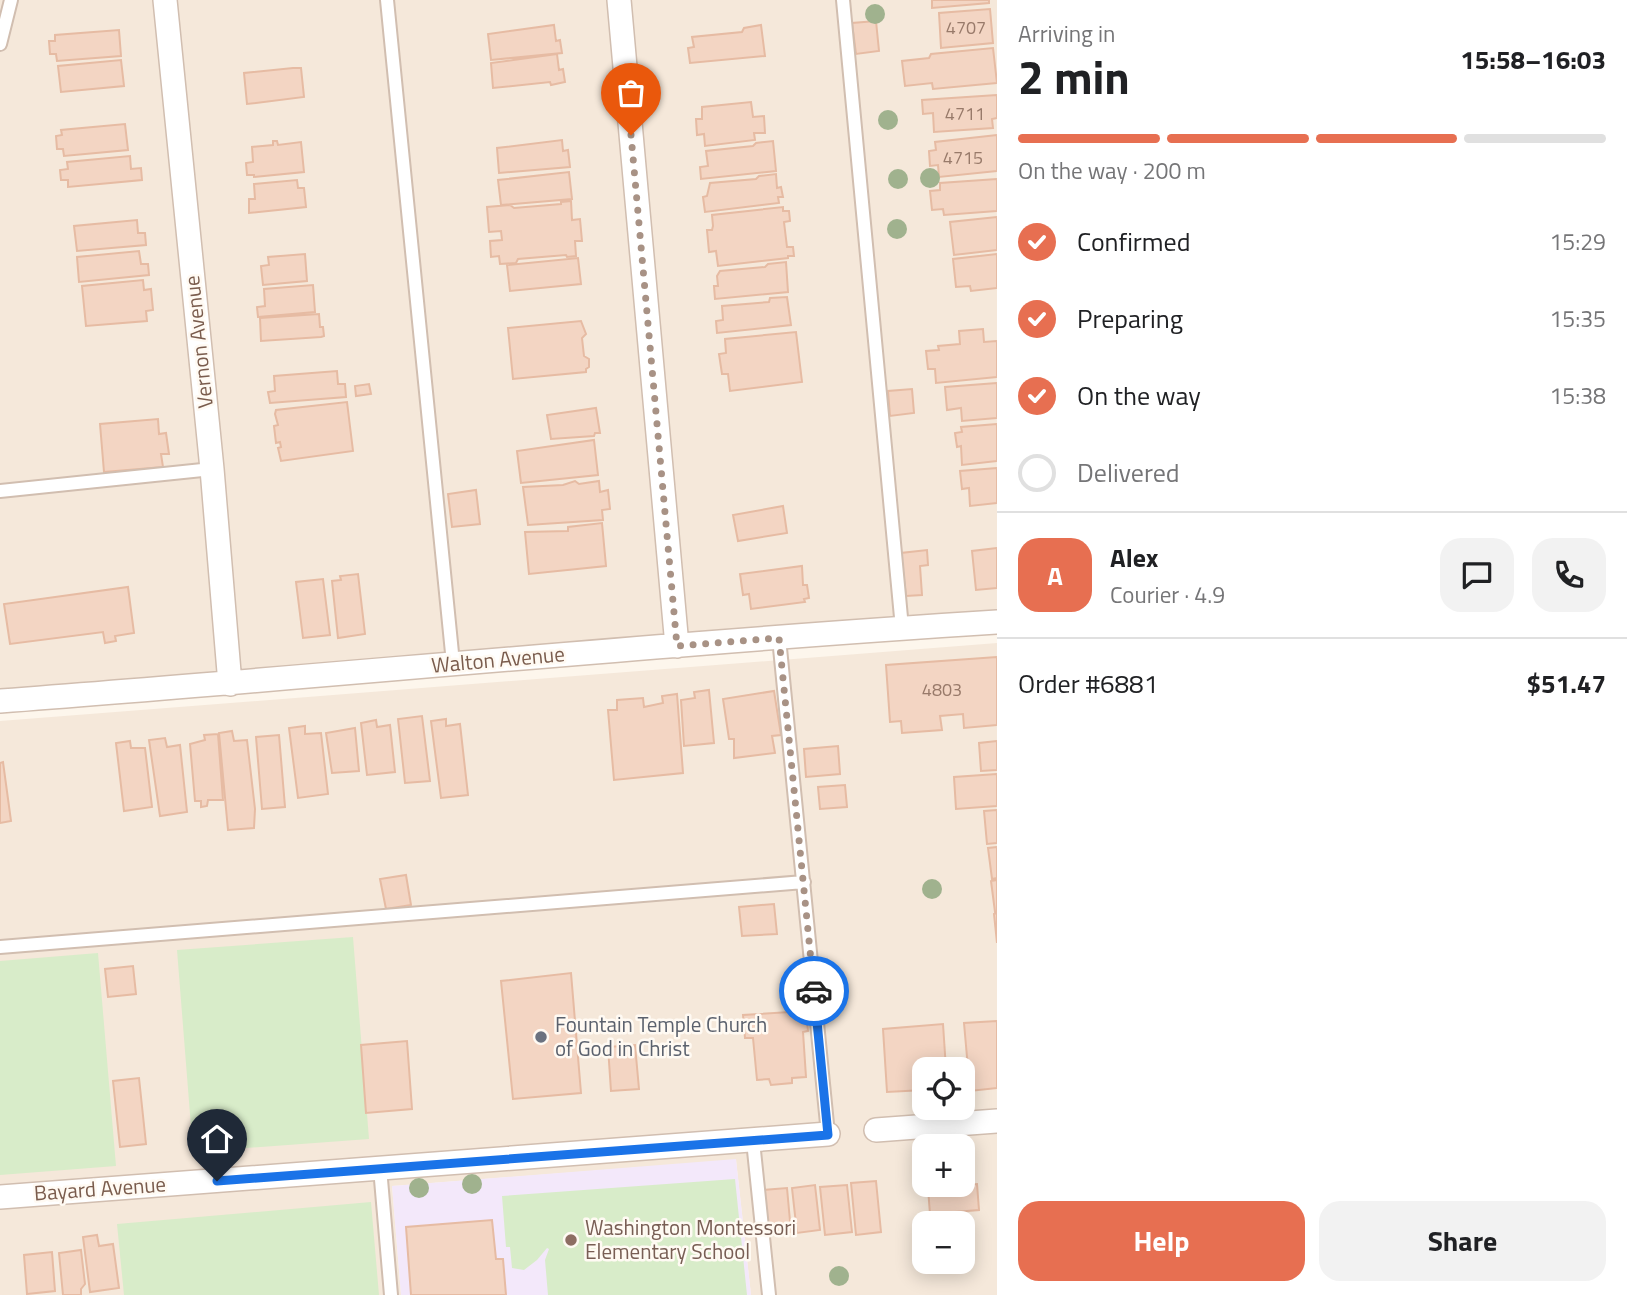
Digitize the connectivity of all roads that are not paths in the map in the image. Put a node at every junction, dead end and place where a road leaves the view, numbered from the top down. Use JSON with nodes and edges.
{"nodes":[{"id":1,"x":10,"y":0,"type":"edge"},
{"id":2,"x":165,"y":0,"type":"edge"},
{"id":3,"x":387,"y":0,"type":"edge"},
{"id":4,"x":619,"y":0,"type":"edge"},
{"id":5,"x":843,"y":0,"type":"edge"},
{"id":6,"x":0,"y":44,"type":"edge"},
{"id":7,"x":212,"y":469,"type":"junction"},
{"id":8,"x":0,"y":491,"type":"edge"},
{"id":9,"x":997,"y":622,"type":"edge"},
{"id":10,"x":902,"y":628,"type":"junction"},
{"id":11,"x":779,"y":638,"type":"junction"},
{"id":12,"x":677,"y":646,"type":"junction"},
{"id":13,"x":453,"y":663,"type":"junction"},
{"id":14,"x":230,"y":684,"type":"junction"},
{"id":15,"x":0,"y":701,"type":"edge"},
{"id":16,"x":804,"y":882,"type":"junction"},
{"id":17,"x":0,"y":947,"type":"edge"},
{"id":18,"x":997,"y":1121,"type":"edge"},
{"id":19,"x":876,"y":1130,"type":"dead end"},
{"id":20,"x":828,"y":1135,"type":"joint"},
{"id":21,"x":752,"y":1140,"type":"junction"},
{"id":22,"x":380,"y":1168,"type":"junction"},
{"id":23,"x":0,"y":1197,"type":"edge"},
{"id":24,"x":391,"y":1295,"type":"edge"},
{"id":25,"x":769,"y":1295,"type":"edge"}],
"edges":[{"from":1,"to":6,"type":"lane"},
{"from":2,"to":7,"type":"street","name":"Vernon Avenue"},
{"from":3,"to":13,"type":"lane"},
{"from":4,"to":12,"type":"street"},
{"from":5,"to":10,"type":"lane"},
{"from":7,"to":8,"type":"lane"},
{"from":7,"to":14,"type":"street","name":"Vernon Avenue"},
{"from":9,"to":10,"type":"street","name":"Walton Avenue"},
{"from":10,"to":11,"type":"street","name":"Walton Avenue"},
{"from":11,"to":12,"type":"street","name":"Walton Avenue"},
{"from":11,"to":16,"type":"lane"},
{"from":12,"to":13,"type":"street","name":"Walton Avenue"},
{"from":13,"to":14,"type":"street","name":"Walton Avenue"},
{"from":14,"to":15,"type":"street","name":"Walton Avenue"},
{"from":16,"to":17,"type":"lane"},
{"from":16,"to":20,"type":"lane"},
{"from":18,"to":19,"type":"street"},
{"from":20,"to":21,"type":"street","name":"Bayard Avenue"},
{"from":21,"to":22,"type":"street","name":"Bayard Avenue"},
{"from":21,"to":25,"type":"lane"},
{"from":22,"to":23,"type":"street","name":"Bayard Avenue"},
{"from":22,"to":24,"type":"lane"}]}
